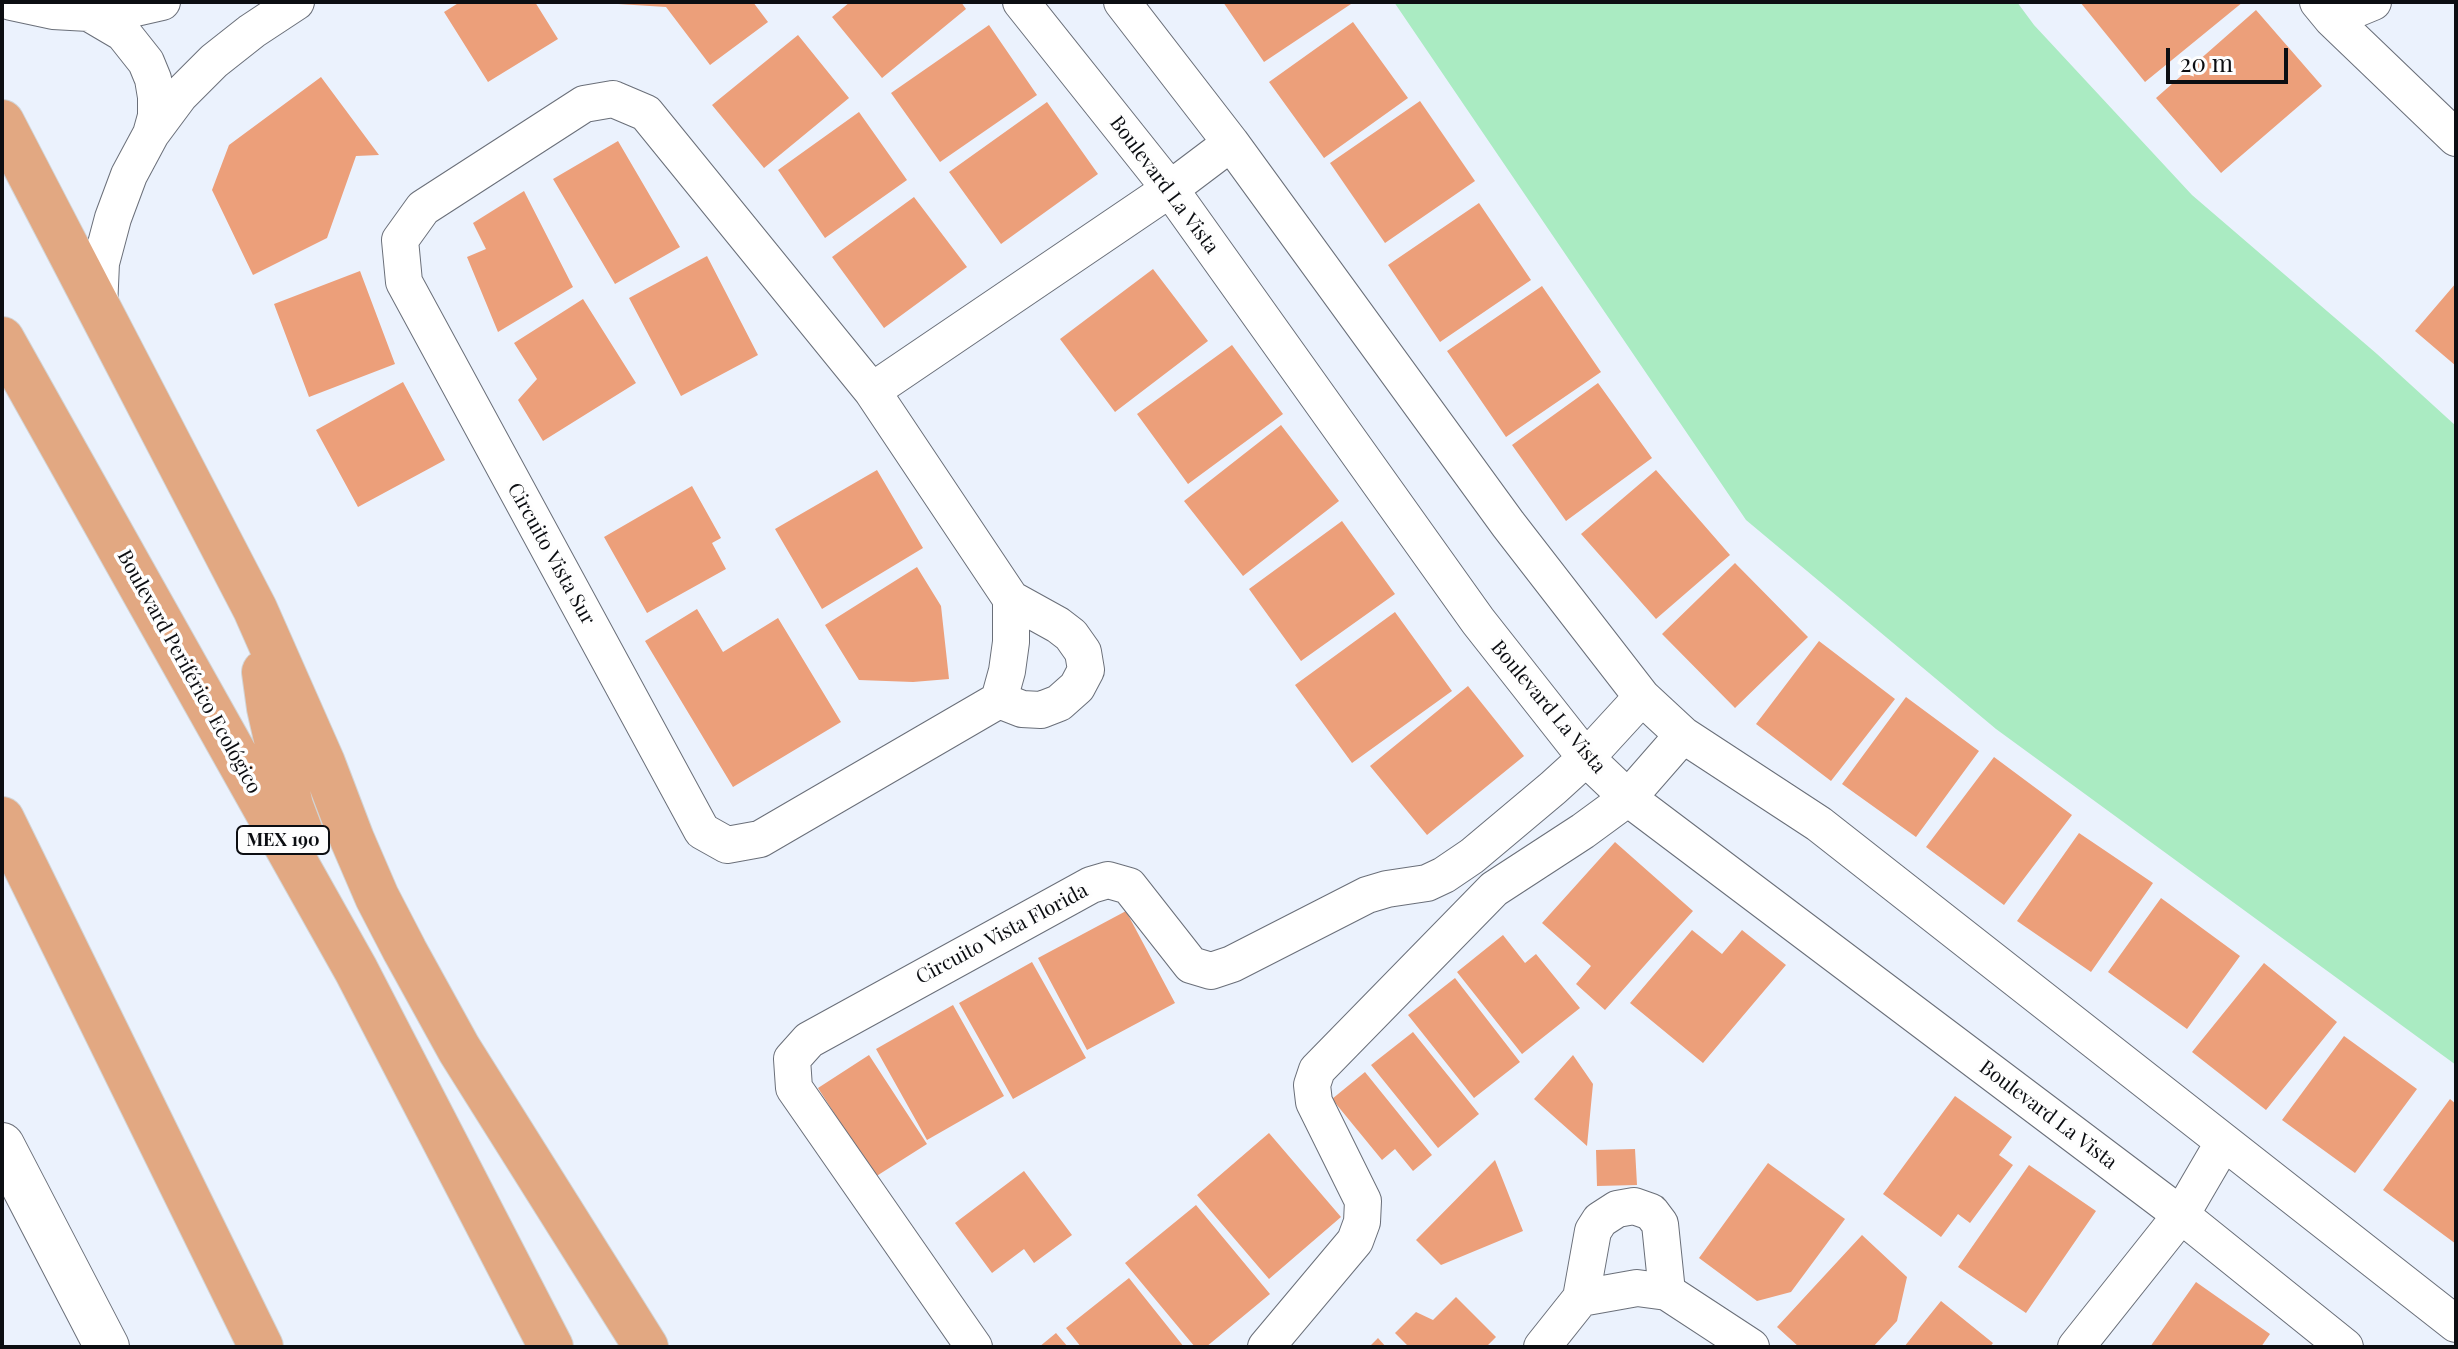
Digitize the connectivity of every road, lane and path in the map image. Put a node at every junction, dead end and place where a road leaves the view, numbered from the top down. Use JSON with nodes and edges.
{"nodes":[{"id":1,"x":11,"y":2,"type":"edge"},
{"id":2,"x":162,"y":2,"type":"edge"},
{"id":3,"x":1021,"y":2,"type":"edge"},
{"id":4,"x":1122,"y":2,"type":"edge"},
{"id":5,"x":2373,"y":2,"type":"edge"},
{"id":6,"x":294,"y":3,"type":"edge"},
{"id":7,"x":2325,"y":11,"type":"edge"},
{"id":8,"x":89,"y":13,"type":"junction"},
{"id":9,"x":2,"y":122,"type":"edge"},
{"id":10,"x":151,"y":134,"type":"junction"},
{"id":11,"x":2456,"y":138,"type":"edge"},
{"id":12,"x":1231,"y":143,"type":"junction"},
{"id":13,"x":1170,"y":189,"type":"junction"},
{"id":14,"x":99,"y":308,"type":"junction"},
{"id":15,"x":2,"y":339,"type":"edge"},
{"id":16,"x":872,"y":391,"type":"junction"},
{"id":17,"x":1011,"y":599,"type":"junction"},
{"id":18,"x":255,"y":609,"type":"junction"},
{"id":19,"x":1642,"y":697,"type":"junction"},
{"id":20,"x":999,"y":700,"type":"junction"},
{"id":21,"x":1683,"y":735,"type":"junction"},
{"id":22,"x":1586,"y":758,"type":"junction"},
{"id":23,"x":1628,"y":798,"type":"junction"},
{"id":24,"x":2,"y":819,"type":"edge"},
{"id":25,"x":1472,"y":856,"type":"junction"},
{"id":26,"x":1494,"y":889,"type":"junction"},
{"id":27,"x":356,"y":970,"type":"junction"},
{"id":28,"x":2223,"y":1143,"type":"junction"},
{"id":29,"x":2,"y":1145,"type":"edge"},
{"id":30,"x":2,"y":1195,"type":"edge"},
{"id":31,"x":2181,"y":1215,"type":"junction"},
{"id":32,"x":1667,"y":1292,"type":"junction"},
{"id":33,"x":1581,"y":1298,"type":"junction"},
{"id":34,"x":2456,"y":1324,"type":"edge"},
{"id":35,"x":79,"y":1347,"type":"edge"},
{"id":36,"x":107,"y":1347,"type":"edge"},
{"id":37,"x":261,"y":1347,"type":"edge"},
{"id":38,"x":551,"y":1347,"type":"edge"},
{"id":39,"x":646,"y":1347,"type":"edge"},
{"id":40,"x":974,"y":1347,"type":"edge"},
{"id":41,"x":1266,"y":1347,"type":"edge"},
{"id":42,"x":1542,"y":1347,"type":"edge"},
{"id":43,"x":1751,"y":1347,"type":"edge"},
{"id":44,"x":2076,"y":1347,"type":"edge"},
{"id":45,"x":2345,"y":1347,"type":"edge"}],
"edges":[{"from":1,"to":8,"type":"street"},
{"from":2,"to":8,"type":"street"},
{"from":3,"to":13,"type":"street","name":"Boulevard La Vista"},
{"from":4,"to":12,"type":"street"},
{"from":5,"to":7,"type":"street"},
{"from":6,"to":10,"type":"street"},
{"from":7,"to":11,"type":"street"},
{"from":8,"to":10,"type":"street"},
{"from":9,"to":14,"type":"highway"},
{"from":10,"to":14,"type":"street"},
{"from":12,"to":13,"type":"street"},
{"from":12,"to":19,"type":"street"},
{"from":13,"to":16,"type":"street"},
{"from":13,"to":22,"type":"street","name":"Boulevard La Vista"},
{"from":14,"to":18,"type":"highway"},
{"from":15,"to":27,"type":"highway","name":"Boulevard Periférico Ecológico","number":"MEX 190"},
{"from":16,"to":17,"type":"street","name":"Circuito Vista Sur"},
{"from":16,"to":20,"type":"street","name":"Circuito Vista Sur"},
{"from":17,"to":20,"type":"street"},
{"from":17,"to":20,"type":"street"},
{"from":18,"to":27,"type":"highway"},
{"from":18,"to":39,"type":"highway"},
{"from":19,"to":21,"type":"street"},
{"from":19,"to":22,"type":"street","name":"Circuito Vista Florida"},
{"from":21,"to":23,"type":"street"},
{"from":21,"to":28,"type":"street"},
{"from":22,"to":23,"type":"street","name":"Boulevard La Vista"},
{"from":22,"to":25,"type":"street","name":"Circuito Vista Florida"},
{"from":23,"to":26,"type":"street"},
{"from":23,"to":31,"type":"street","name":"Boulevard La Vista"},
{"from":24,"to":37,"type":"highway"},
{"from":25,"to":26,"type":"street"},
{"from":25,"to":40,"type":"street","name":"Circuito Vista Florida"},
{"from":26,"to":41,"type":"street"},
{"from":27,"to":38,"type":"highway","name":"Boulevard Periférico Ecológico","number":"MEX 190"},
{"from":28,"to":31,"type":"street"},
{"from":28,"to":34,"type":"street"},
{"from":29,"to":36,"type":"street"},
{"from":30,"to":35,"type":"street"},
{"from":31,"to":44,"type":"street"},
{"from":31,"to":45,"type":"street","name":"Boulevard La Vista"},
{"from":32,"to":33,"type":"street"},
{"from":32,"to":33,"type":"street"},
{"from":32,"to":43,"type":"street"},
{"from":33,"to":42,"type":"street"}]}
